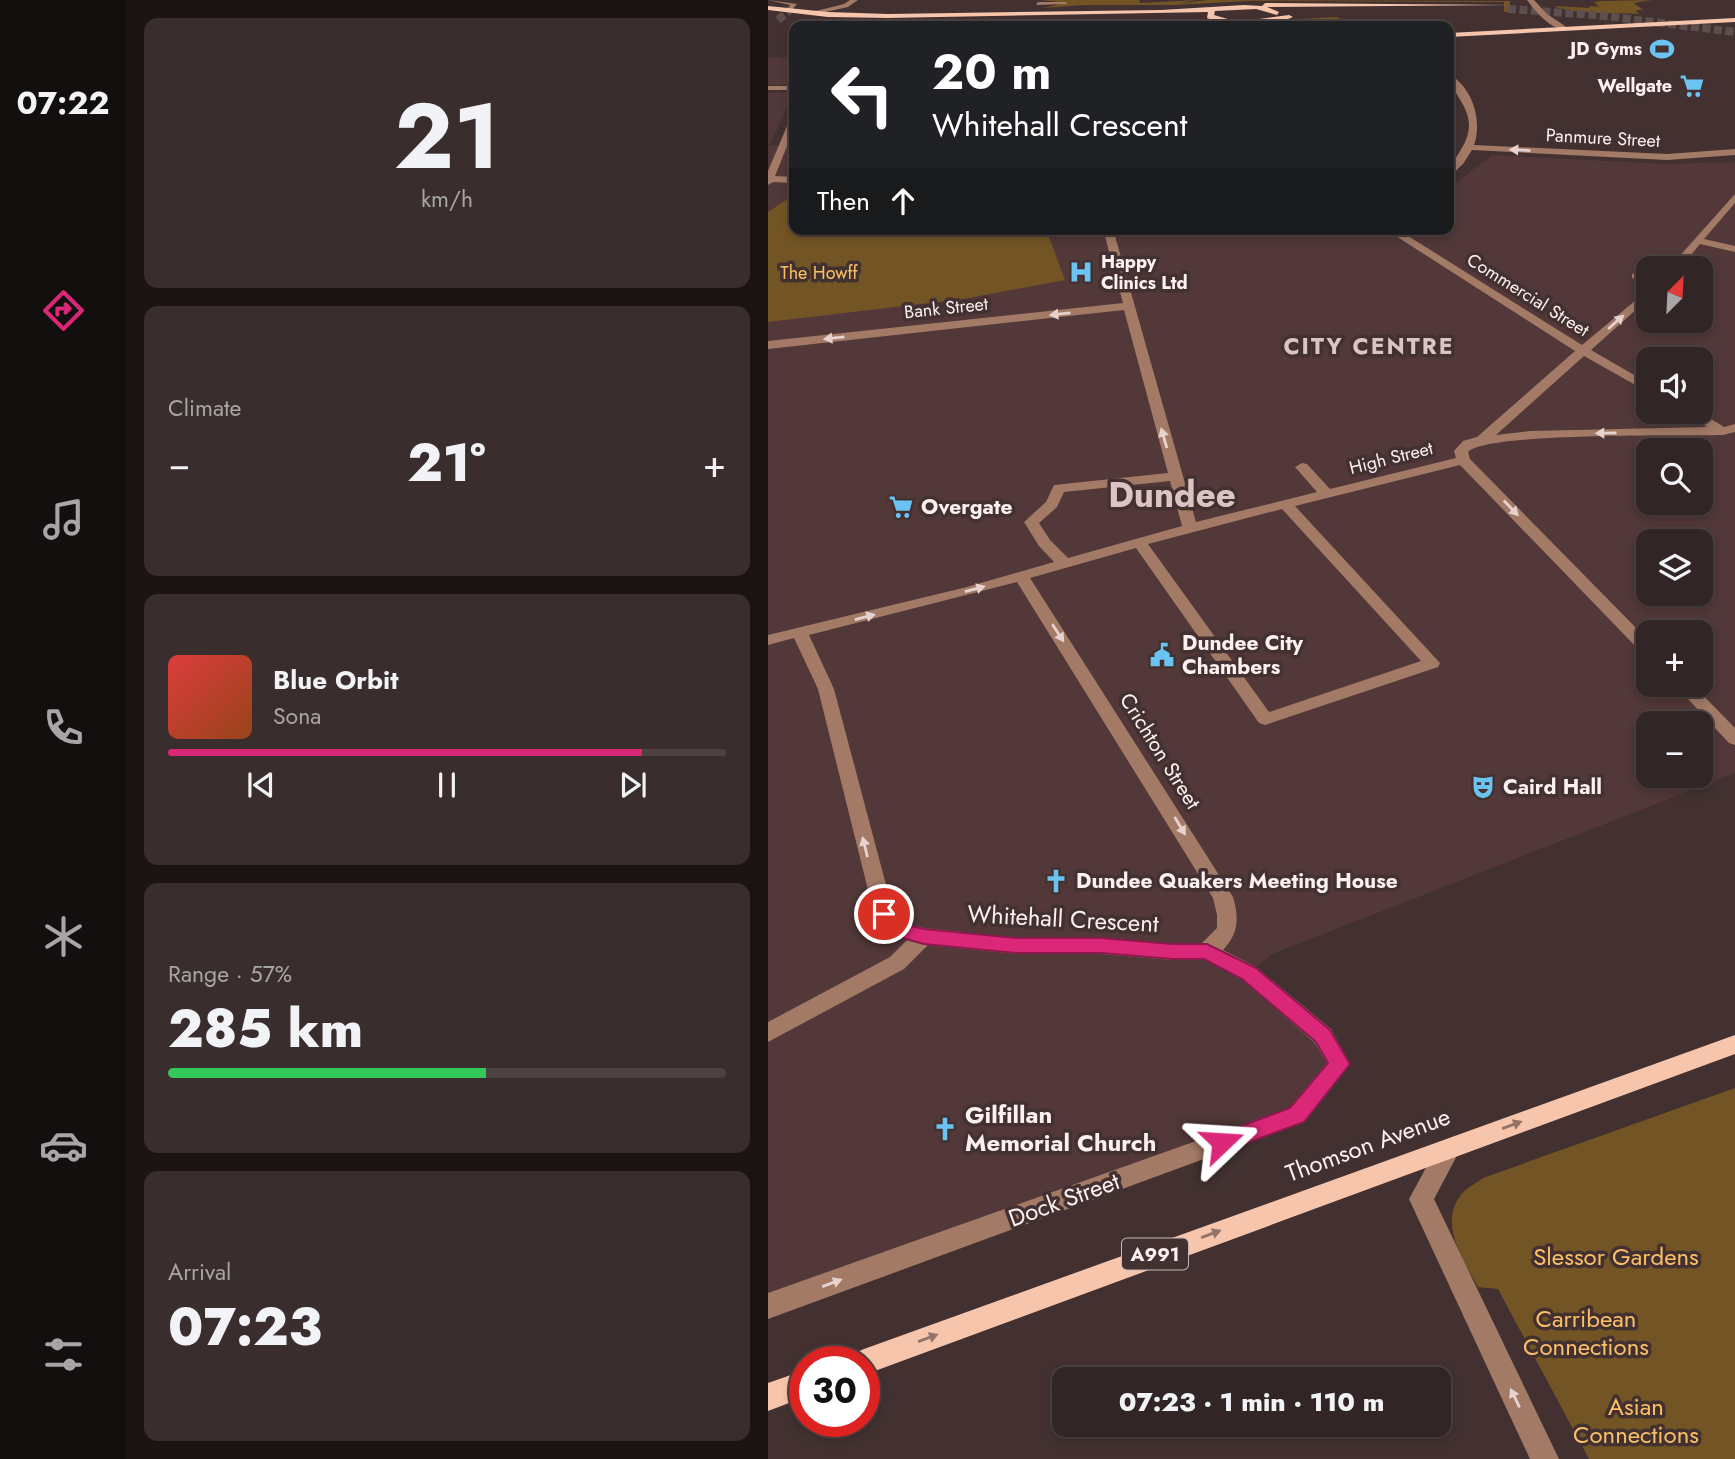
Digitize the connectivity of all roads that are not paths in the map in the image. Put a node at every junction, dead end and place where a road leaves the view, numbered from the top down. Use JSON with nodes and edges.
{"nodes":[{"id":1,"x":768,"y":0,"type":"edge"},
{"id":2,"x":855,"y":0,"type":"edge"},
{"id":3,"x":1530,"y":0,"type":"edge"},
{"id":4,"x":1038,"y":4,"type":"edge"},
{"id":5,"x":1065,"y":4,"type":"dead end"},
{"id":6,"x":1247,"y":5,"type":"junction"},
{"id":7,"x":846,"y":6,"type":"junction"},
{"id":8,"x":1224,"y":7,"type":"junction"},
{"id":9,"x":768,"y":8,"type":"edge"},
{"id":10,"x":791,"y":9,"type":"dead end"},
{"id":11,"x":1353,"y":10,"type":"junction"},
{"id":12,"x":1119,"y":11,"type":"junction"},
{"id":13,"x":1212,"y":11,"type":"junction"},
{"id":14,"x":812,"y":13,"type":"junction"},
{"id":15,"x":768,"y":15,"type":"edge"},
{"id":16,"x":1302,"y":15,"type":"dead end"},
{"id":17,"x":1313,"y":15,"type":"dead end"},
{"id":18,"x":862,"y":16,"type":"junction"},
{"id":19,"x":1544,"y":16,"type":"junction"},
{"id":20,"x":1271,"y":20,"type":"edge"},
{"id":21,"x":1735,"y":20,"type":"edge"},
{"id":22,"x":1220,"y":21,"type":"joint"},
{"id":23,"x":1546,"y":28,"type":"junction"},
{"id":24,"x":1562,"y":28,"type":"junction"},
{"id":25,"x":1454,"y":35,"type":"edge"},
{"id":26,"x":1454,"y":81,"type":"edge"},
{"id":27,"x":789,"y":88,"type":"edge"},
{"id":28,"x":1460,"y":88,"type":"junction"},
{"id":29,"x":768,"y":89,"type":"edge"},
{"id":30,"x":1454,"y":90,"type":"edge"},
{"id":31,"x":1454,"y":93,"type":"edge"},
{"id":32,"x":1467,"y":100,"type":"junction"},
{"id":33,"x":789,"y":140,"type":"edge"},
{"id":34,"x":1470,"y":147,"type":"junction"},
{"id":35,"x":1735,"y":152,"type":"edge"},
{"id":36,"x":1454,"y":161,"type":"edge"},
{"id":37,"x":1460,"y":163,"type":"junction"},
{"id":38,"x":1454,"y":169,"type":"edge"},
{"id":39,"x":768,"y":180,"type":"edge"},
{"id":40,"x":789,"y":180,"type":"edge"},
{"id":41,"x":1733,"y":196,"type":"edge"},
{"id":42,"x":1110,"y":235,"type":"edge"},
{"id":43,"x":1400,"y":235,"type":"edge"},
{"id":44,"x":1698,"y":241,"type":"junction"},
{"id":45,"x":1735,"y":249,"type":"edge"},
{"id":46,"x":1685,"y":256,"type":"edge"},
{"id":47,"x":1636,"y":304,"type":"edge"},
{"id":48,"x":1128,"y":306,"type":"junction"},
{"id":49,"x":768,"y":345,"type":"edge"},
{"id":50,"x":1584,"y":351,"type":"junction"},
{"id":51,"x":1636,"y":381,"type":"edge"},
{"id":52,"x":1713,"y":423,"type":"edge"},
{"id":53,"x":1731,"y":432,"type":"edge"},
{"id":54,"x":1482,"y":440,"type":"junction"},
{"id":55,"x":1463,"y":460,"type":"junction"},
{"id":56,"x":1302,"y":467,"type":"dead end"},
{"id":57,"x":1175,"y":476,"type":"junction"},
{"id":58,"x":1327,"y":494,"type":"junction"},
{"id":59,"x":1286,"y":505,"type":"junction"},
{"id":60,"x":1190,"y":528,"type":"junction"},
{"id":61,"x":1139,"y":542,"type":"junction"},
{"id":62,"x":1064,"y":563,"type":"junction"},
{"id":63,"x":1021,"y":576,"type":"junction"},
{"id":64,"x":800,"y":633,"type":"junction"},
{"id":65,"x":1636,"y":637,"type":"edge"},
{"id":66,"x":768,"y":640,"type":"edge"},
{"id":67,"x":1695,"y":697,"type":"edge"},
{"id":68,"x":1735,"y":739,"type":"edge"},
{"id":69,"x":924,"y":936,"type":"junction"},
{"id":70,"x":1207,"y":951,"type":"junction"},
{"id":71,"x":768,"y":1033,"type":"edge"},
{"id":72,"x":1735,"y":1044,"type":"edge"},
{"id":73,"x":1448,"y":1150,"type":"junction"},
{"id":74,"x":768,"y":1306,"type":"edge"},
{"id":75,"x":880,"y":1356,"type":"edge"},
{"id":76,"x":789,"y":1389,"type":"edge"},
{"id":77,"x":768,"y":1397,"type":"edge"},
{"id":78,"x":1545,"y":1459,"type":"edge"}],
"edges":[{"from":1,"to":10,"type":"street"},
{"from":2,"to":7,"type":"street"},
{"from":3,"to":19,"type":"street"},
{"from":4,"to":5,"type":"street"},
{"from":6,"to":8,"type":"main road"},
{"from":6,"to":11,"type":"main road"},
{"from":6,"to":20,"type":"main road"},
{"from":7,"to":14,"type":"street"},
{"from":7,"to":18,"type":"street"},
{"from":8,"to":12,"type":"main road"},
{"from":8,"to":13,"type":"main road"},
{"from":9,"to":14,"type":"main road"},
{"from":11,"to":17,"type":"main road"},
{"from":11,"to":20,"type":"main road"},
{"from":12,"to":13,"type":"main road"},
{"from":12,"to":18,"type":"main road"},
{"from":13,"to":22,"type":"main road"},
{"from":14,"to":18,"type":"main road"},
{"from":15,"to":22,"type":"main road"},
{"from":16,"to":20,"type":"main road"},
{"from":19,"to":23,"type":"street"},
{"from":19,"to":24,"type":"street"},
{"from":21,"to":24,"type":"main road"},
{"from":23,"to":24,"type":"main road"},
{"from":23,"to":25,"type":"main road"},
{"from":26,"to":28,"type":"street"},
{"from":27,"to":29,"type":"street"},
{"from":28,"to":30,"type":"street"},
{"from":28,"to":32,"type":"street"},
{"from":31,"to":32,"type":"street"},
{"from":32,"to":34,"type":"street"},
{"from":33,"to":39,"type":"street"},
{"from":35,"to":34,"type":"street","name":"Panmure Street","one_way":true},
{"from":34,"to":37,"type":"street"},
{"from":36,"to":37,"type":"street"},
{"from":37,"to":38,"type":"street"},
{"from":39,"to":40,"type":"street"},
{"from":41,"to":44,"type":"street"},
{"from":42,"to":48,"type":"street"},
{"from":43,"to":50,"type":"street","name":"Commercial Street"},
{"from":44,"to":45,"type":"street"},
{"from":44,"to":46,"type":"street"},
{"from":50,"to":47,"type":"street","one_way":true},
{"from":48,"to":49,"type":"street","name":"Bank Street","one_way":true},
{"from":57,"to":48,"type":"street","one_way":true},
{"from":50,"to":51,"type":"street","name":"Commercial Street"},
{"from":50,"to":54,"type":"street"},
{"from":52,"to":53,"type":"street"},
{"from":53,"to":54,"type":"street","one_way":true},
{"from":54,"to":55,"type":"street","name":"High Street"},
{"from":55,"to":58,"type":"street","name":"High Street"},
{"from":55,"to":65,"type":"street","one_way":true},
{"from":56,"to":58,"type":"street"},
{"from":57,"to":60,"type":"street"},
{"from":57,"to":62,"type":"street"},
{"from":58,"to":59,"type":"street","name":"High Street"},
{"from":59,"to":60,"type":"street","name":"High Street"},
{"from":59,"to":61,"type":"street"},
{"from":60,"to":61,"type":"street","name":"High Street"},
{"from":61,"to":62,"type":"street","name":"High Street"},
{"from":62,"to":63,"type":"street","name":"High Street"},
{"from":64,"to":63,"type":"street","name":"High Street","one_way":true},
{"from":63,"to":70,"type":"street","name":"Crichton Street","one_way":true},
{"from":64,"to":66,"type":"street","name":"High Street"},
{"from":69,"to":64,"type":"street","name":"Whitehall Crescent","one_way":true},
{"from":67,"to":68,"type":"street"},
{"from":69,"to":70,"type":"street","name":"Whitehall Crescent"},
{"from":69,"to":71,"type":"street"},
{"from":74,"to":70,"type":"street","name":"Dock Street","one_way":true},
{"from":73,"to":72,"type":"main road","name":"Thomson Avenue","number":"A991","one_way":true},
{"from":75,"to":73,"type":"main road","name":"Thomson Avenue","number":"A991","one_way":true},
{"from":78,"to":73,"type":"street","one_way":true},
{"from":76,"to":77,"type":"main road"}]}
